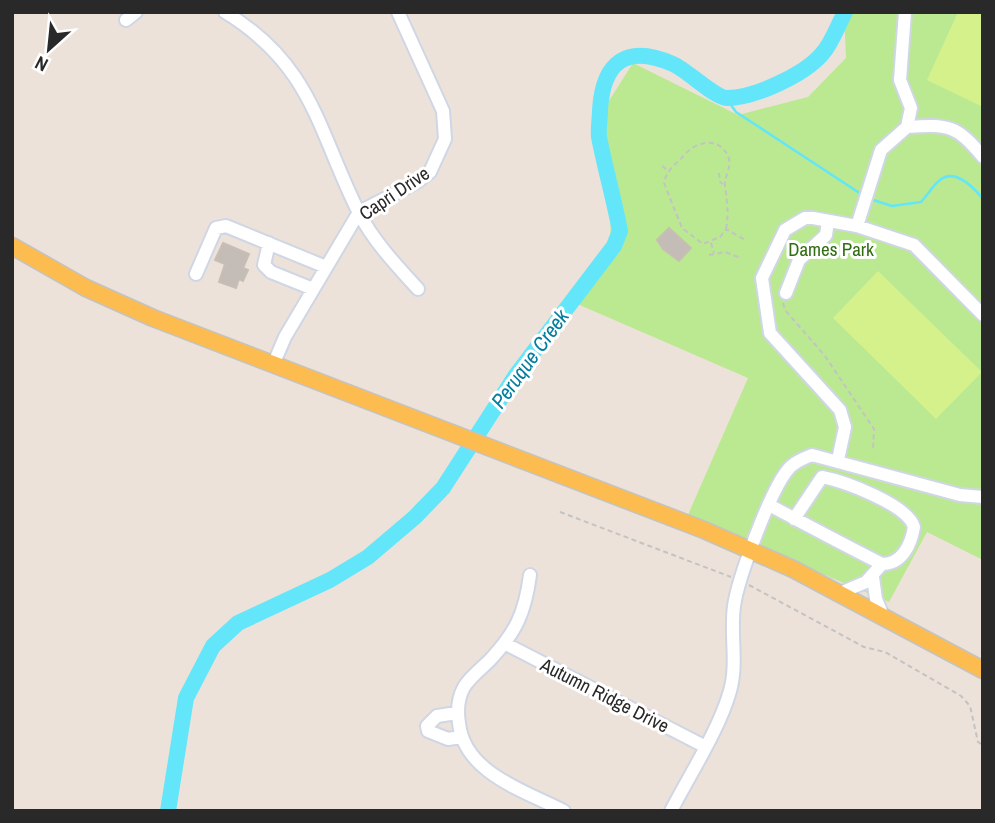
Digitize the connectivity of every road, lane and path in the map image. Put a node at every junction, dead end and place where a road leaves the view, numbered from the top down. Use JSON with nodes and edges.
{"nodes":[{"id":1,"x":225,"y":12,"type":"edge"},
{"id":2,"x":398,"y":12,"type":"edge"},
{"id":3,"x":905,"y":12,"type":"edge"},
{"id":4,"x":907,"y":127,"type":"junction"},
{"id":5,"x":983,"y":157,"type":"edge"},
{"id":6,"x":662,"y":166,"type":"dead end"},
{"id":7,"x":668,"y":171,"type":"junction"},
{"id":8,"x":719,"y":173,"type":"dead end"},
{"id":9,"x":724,"y":184,"type":"junction"},
{"id":10,"x":359,"y":212,"type":"junction"},
{"id":11,"x":858,"y":220,"type":"junction"},
{"id":12,"x":828,"y":221,"type":"junction"},
{"id":13,"x":726,"y":229,"type":"junction"},
{"id":14,"x":686,"y":232,"type":"junction"},
{"id":15,"x":682,"y":237,"type":"dead end"},
{"id":16,"x":747,"y":241,"type":"dead end"},
{"id":17,"x":269,"y":243,"type":"junction"},
{"id":18,"x":711,"y":243,"type":"junction"},
{"id":19,"x":12,"y":246,"type":"edge"},
{"id":20,"x":714,"y":254,"type":"junction"},
{"id":21,"x":709,"y":256,"type":"dead end"},
{"id":22,"x":741,"y":258,"type":"dead end"},
{"id":23,"x":326,"y":267,"type":"junction"},
{"id":24,"x":197,"y":274,"type":"dead end"},
{"id":25,"x":313,"y":289,"type":"junction"},
{"id":26,"x":418,"y":289,"type":"dead end"},
{"id":27,"x":786,"y":293,"type":"joint"},
{"id":28,"x":983,"y":315,"type":"edge"},
{"id":29,"x":273,"y":365,"type":"junction"},
{"id":30,"x":873,"y":449,"type":"dead end"},
{"id":31,"x":838,"y":460,"type":"junction"},
{"id":32,"x":983,"y":497,"type":"edge"},
{"id":33,"x":769,"y":505,"type":"junction"},
{"id":34,"x":560,"y":512,"type":"dead end"},
{"id":35,"x":794,"y":519,"type":"junction"},
{"id":36,"x":751,"y":550,"type":"junction"},
{"id":37,"x":882,"y":564,"type":"junction"},
{"id":38,"x":530,"y":575,"type":"dead end"},
{"id":39,"x":873,"y":577,"type":"junction"},
{"id":40,"x":740,"y":581,"type":"junction"},
{"id":41,"x":840,"y":593,"type":"junction"},
{"id":42,"x":883,"y":616,"type":"junction"},
{"id":43,"x":506,"y":644,"type":"junction"},
{"id":44,"x":983,"y":670,"type":"edge"},
{"id":45,"x":457,"y":713,"type":"junction"},
{"id":46,"x":461,"y":737,"type":"junction"},
{"id":47,"x":983,"y":745,"type":"edge"},
{"id":48,"x":704,"y":746,"type":"junction"},
{"id":49,"x":564,"y":811,"type":"edge"},
{"id":50,"x":671,"y":811,"type":"edge"}],
"edges":[{"from":1,"to":10,"type":"street"},
{"from":2,"to":10,"type":"street","name":"Capri Drive"},
{"from":3,"to":4,"type":"street"},
{"from":4,"to":5,"type":"street"},
{"from":4,"to":11,"type":"street"},
{"from":6,"to":7,"type":"path"},
{"from":7,"to":9,"type":"path"},
{"from":7,"to":14,"type":"path"},
{"from":8,"to":9,"type":"path"},
{"from":9,"to":13,"type":"path"},
{"from":10,"to":23,"type":"street","name":"Capri Drive"},
{"from":10,"to":26,"type":"street"},
{"from":11,"to":12,"type":"street"},
{"from":11,"to":28,"type":"street"},
{"from":12,"to":27,"type":"street"},
{"from":12,"to":31,"type":"street"},
{"from":13,"to":16,"type":"path"},
{"from":13,"to":18,"type":"path"},
{"from":14,"to":15,"type":"path"},
{"from":14,"to":18,"type":"path"},
{"from":17,"to":23,"type":"street"},
{"from":17,"to":24,"type":"street"},
{"from":17,"to":25,"type":"street"},
{"from":18,"to":20,"type":"path"},
{"from":19,"to":29,"type":"main road"},
{"from":20,"to":21,"type":"path"},
{"from":20,"to":22,"type":"path"},
{"from":23,"to":25,"type":"street","name":"Capri Drive"},
{"from":25,"to":29,"type":"street","name":"Capri Drive"},
{"from":27,"to":30,"type":"path"},
{"from":29,"to":36,"type":"main road"},
{"from":31,"to":32,"type":"street"},
{"from":31,"to":33,"type":"street"},
{"from":33,"to":35,"type":"street"},
{"from":33,"to":36,"type":"street"},
{"from":34,"to":40,"type":"path"},
{"from":35,"to":37,"type":"street"},
{"from":35,"to":37,"type":"street"},
{"from":36,"to":40,"type":"street"},
{"from":36,"to":41,"type":"main road"},
{"from":37,"to":39,"type":"street"},
{"from":38,"to":43,"type":"street"},
{"from":39,"to":41,"type":"street"},
{"from":39,"to":42,"type":"street"},
{"from":40,"to":47,"type":"path"},
{"from":40,"to":48,"type":"street"},
{"from":41,"to":42,"type":"main road"},
{"from":42,"to":44,"type":"main road"},
{"from":43,"to":45,"type":"street"},
{"from":43,"to":48,"type":"street","name":"Autumn Ridge Drive"},
{"from":45,"to":46,"type":"street"},
{"from":45,"to":46,"type":"street"},
{"from":46,"to":49,"type":"street"},
{"from":48,"to":50,"type":"street"}]}
